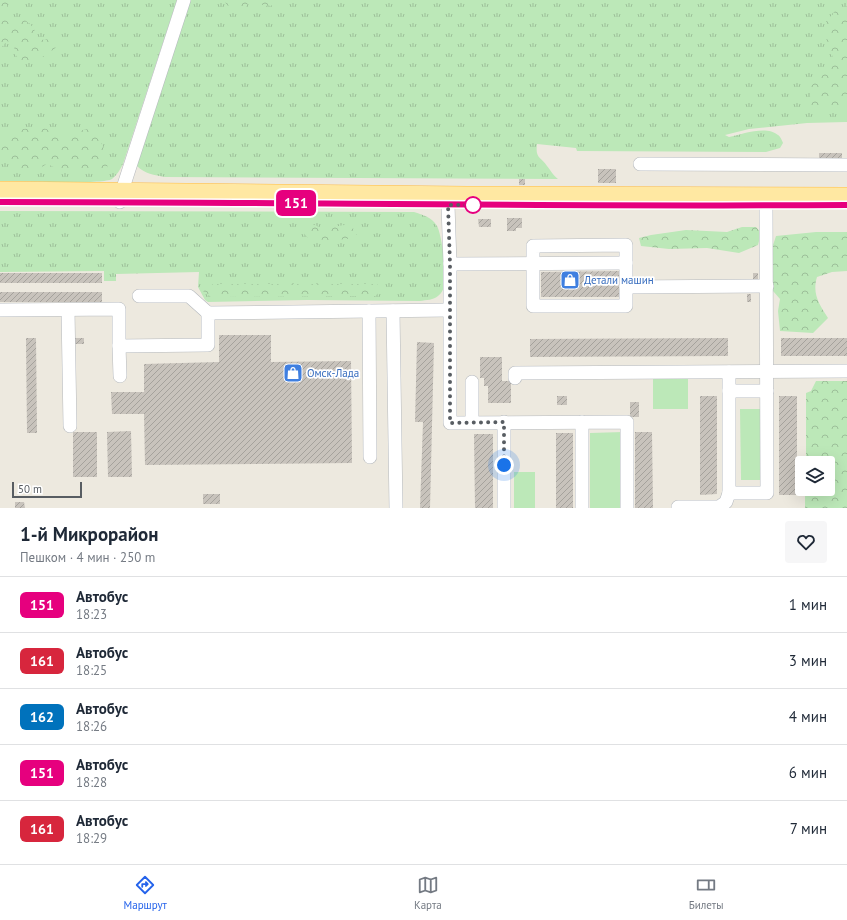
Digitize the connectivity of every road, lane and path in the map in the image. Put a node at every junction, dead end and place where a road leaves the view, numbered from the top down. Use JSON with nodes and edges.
{"nodes":[{"id":1,"x":184,"y":0,"type":"edge"},
{"id":2,"x":640,"y":164,"type":"dead end"},
{"id":3,"x":847,"y":165,"type":"edge"},
{"id":4,"x":0,"y":190,"type":"edge"},
{"id":5,"x":121,"y":196,"type":"junction"},
{"id":6,"x":847,"y":196,"type":"edge"},
{"id":7,"x":0,"y":202,"type":"edge"},
{"id":8,"x":448,"y":205,"type":"junction"},
{"id":9,"x":766,"y":205,"type":"junction"},
{"id":10,"x":847,"y":205,"type":"edge"},
{"id":11,"x":533,"y":263,"type":"junction"},
{"id":12,"x":450,"y":264,"type":"junction"},
{"id":13,"x":766,"y":286,"type":"junction"},
{"id":14,"x":626,"y":287,"type":"junction"},
{"id":15,"x":139,"y":296,"type":"dead end"},
{"id":16,"x":0,"y":310,"type":"edge"},
{"id":17,"x":68,"y":310,"type":"junction"},
{"id":18,"x":449,"y":310,"type":"junction"},
{"id":19,"x":369,"y":311,"type":"junction"},
{"id":20,"x":393,"y":311,"type":"junction"},
{"id":21,"x":208,"y":313,"type":"junction"},
{"id":22,"x":120,"y":346,"type":"junction"},
{"id":23,"x":847,"y":371,"type":"edge"},
{"id":24,"x":728,"y":372,"type":"junction"},
{"id":25,"x":767,"y":372,"type":"junction"},
{"id":26,"x":120,"y":376,"type":"dead end"},
{"id":27,"x":515,"y":378,"type":"dead end"},
{"id":28,"x":472,"y":382,"type":"dead end"},
{"id":29,"x":767,"y":391,"type":"junction"},
{"id":30,"x":729,"y":392,"type":"junction"},
{"id":31,"x":472,"y":422,"type":"junction"},
{"id":32,"x":504,"y":422,"type":"junction"},
{"id":33,"x":582,"y":422,"type":"junction"},
{"id":34,"x":70,"y":426,"type":"dead end"},
{"id":35,"x":370,"y":457,"type":"dead end"},
{"id":36,"x":729,"y":493,"type":"junction"},
{"id":37,"x":396,"y":508,"type":"edge"},
{"id":38,"x":504,"y":508,"type":"edge"},
{"id":39,"x":582,"y":508,"type":"edge"},
{"id":40,"x":627,"y":508,"type":"edge"},
{"id":41,"x":678,"y":508,"type":"edge"}],
"edges":[{"from":1,"to":5,"type":"street"},
{"from":2,"to":3,"type":"street"},
{"from":4,"to":5,"type":"main road"},
{"from":5,"to":6,"type":"main road"},
{"from":5,"to":7,"type":"main road"},
{"from":5,"to":8,"type":"main road"},
{"from":8,"to":9,"type":"main road"},
{"from":8,"to":12,"type":"street"},
{"from":9,"to":10,"type":"main road"},
{"from":9,"to":13,"type":"street"},
{"from":11,"to":12,"type":"street"},
{"from":11,"to":14,"type":"street"},
{"from":11,"to":14,"type":"street"},
{"from":12,"to":18,"type":"street"},
{"from":13,"to":14,"type":"street"},
{"from":13,"to":25,"type":"street"},
{"from":15,"to":21,"type":"street"},
{"from":16,"to":17,"type":"street"},
{"from":17,"to":22,"type":"street"},
{"from":17,"to":34,"type":"street"},
{"from":18,"to":20,"type":"street"},
{"from":18,"to":31,"type":"street"},
{"from":19,"to":20,"type":"street"},
{"from":19,"to":21,"type":"street"},
{"from":19,"to":35,"type":"street"},
{"from":20,"to":37,"type":"street"},
{"from":21,"to":22,"type":"street"},
{"from":22,"to":26,"type":"street"},
{"from":23,"to":25,"type":"street"},
{"from":24,"to":25,"type":"street"},
{"from":24,"to":27,"type":"street"},
{"from":24,"to":30,"type":"street"},
{"from":25,"to":29,"type":"street"},
{"from":28,"to":31,"type":"street"},
{"from":29,"to":30,"type":"street"},
{"from":29,"to":36,"type":"street"},
{"from":30,"to":36,"type":"street"},
{"from":31,"to":32,"type":"street"},
{"from":32,"to":33,"type":"street"},
{"from":32,"to":38,"type":"street"},
{"from":33,"to":39,"type":"street"},
{"from":33,"to":40,"type":"street"},
{"from":36,"to":41,"type":"street"}]}
